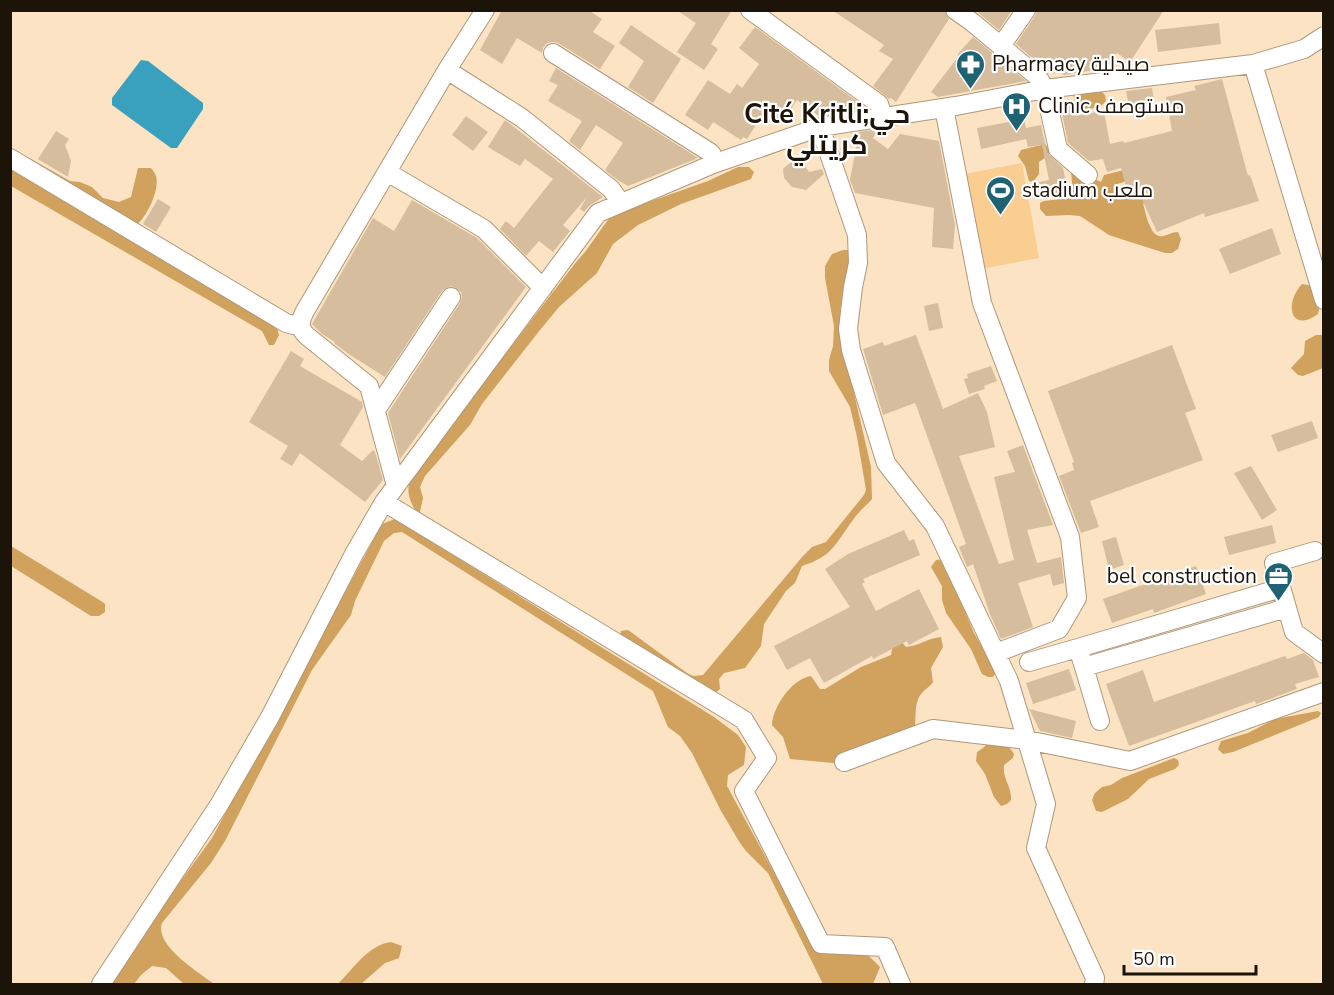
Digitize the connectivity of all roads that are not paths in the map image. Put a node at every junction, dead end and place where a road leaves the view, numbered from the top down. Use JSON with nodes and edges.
{"nodes":[{"id":1,"x":485,"y":10,"type":"edge"},
{"id":2,"x":750,"y":10,"type":"edge"},
{"id":3,"x":955,"y":10,"type":"edge"},
{"id":4,"x":1026,"y":10,"type":"edge"},
{"id":5,"x":1323,"y":36,"type":"edge"},
{"id":6,"x":1001,"y":46,"type":"junction"},
{"id":7,"x":554,"y":53,"type":"dead end"},
{"id":8,"x":1253,"y":64,"type":"junction"},
{"id":9,"x":447,"y":70,"type":"junction"},
{"id":10,"x":1045,"y":88,"type":"junction"},
{"id":11,"x":950,"y":107,"type":"junction"},
{"id":12,"x":883,"y":117,"type":"junction"},
{"id":13,"x":820,"y":127,"type":"junction"},
{"id":14,"x":10,"y":158,"type":"edge"},
{"id":15,"x":716,"y":163,"type":"junction"},
{"id":16,"x":387,"y":172,"type":"junction"},
{"id":17,"x":1088,"y":175,"type":"dead end"},
{"id":18,"x":621,"y":204,"type":"junction"},
{"id":19,"x":543,"y":288,"type":"junction"},
{"id":20,"x":451,"y":297,"type":"dead end"},
{"id":21,"x":1323,"y":300,"type":"edge"},
{"id":22,"x":300,"y":325,"type":"junction"},
{"id":23,"x":380,"y":404,"type":"junction"},
{"id":24,"x":396,"y":486,"type":"junction"},
{"id":25,"x":384,"y":502,"type":"junction"},
{"id":26,"x":1316,"y":551,"type":"dead end"},
{"id":27,"x":1281,"y":588,"type":"junction"},
{"id":28,"x":1287,"y":608,"type":"junction"},
{"id":29,"x":1078,"y":648,"type":"junction"},
{"id":30,"x":996,"y":653,"type":"junction"},
{"id":31,"x":1323,"y":654,"type":"edge"},
{"id":32,"x":1029,"y":662,"type":"dead end"},
{"id":33,"x":1084,"y":668,"type":"junction"},
{"id":34,"x":1323,"y":692,"type":"edge"},
{"id":35,"x":1100,"y":721,"type":"dead end"},
{"id":36,"x":1028,"y":740,"type":"junction"},
{"id":37,"x":844,"y":762,"type":"dead end"},
{"id":38,"x":100,"y":984,"type":"edge"},
{"id":39,"x":901,"y":984,"type":"edge"},
{"id":40,"x":1094,"y":984,"type":"edge"}],
"edges":[{"from":1,"to":9,"type":"street"},
{"from":2,"to":12,"type":"street"},
{"from":3,"to":6,"type":"street"},
{"from":4,"to":6,"type":"street"},
{"from":5,"to":8,"type":"street"},
{"from":6,"to":10,"type":"street"},
{"from":7,"to":15,"type":"street"},
{"from":8,"to":10,"type":"street"},
{"from":8,"to":21,"type":"street"},
{"from":9,"to":16,"type":"street"},
{"from":9,"to":18,"type":"street"},
{"from":10,"to":11,"type":"street"},
{"from":10,"to":17,"type":"street"},
{"from":11,"to":12,"type":"street"},
{"from":11,"to":30,"type":"street"},
{"from":12,"to":13,"type":"street"},
{"from":13,"to":15,"type":"street"},
{"from":13,"to":30,"type":"street"},
{"from":14,"to":22,"type":"street"},
{"from":15,"to":18,"type":"street"},
{"from":16,"to":19,"type":"street"},
{"from":16,"to":22,"type":"street"},
{"from":18,"to":19,"type":"street"},
{"from":19,"to":24,"type":"street"},
{"from":20,"to":23,"type":"street"},
{"from":22,"to":23,"type":"street"},
{"from":23,"to":24,"type":"street"},
{"from":24,"to":25,"type":"street"},
{"from":25,"to":38,"type":"street"},
{"from":25,"to":39,"type":"street"},
{"from":26,"to":27,"type":"street"},
{"from":27,"to":28,"type":"street"},
{"from":27,"to":29,"type":"street"},
{"from":28,"to":31,"type":"street"},
{"from":28,"to":33,"type":"street"},
{"from":29,"to":32,"type":"street"},
{"from":29,"to":33,"type":"street"},
{"from":30,"to":36,"type":"street"},
{"from":33,"to":35,"type":"street"},
{"from":34,"to":36,"type":"street"},
{"from":36,"to":37,"type":"street"},
{"from":36,"to":40,"type":"street"}]}
